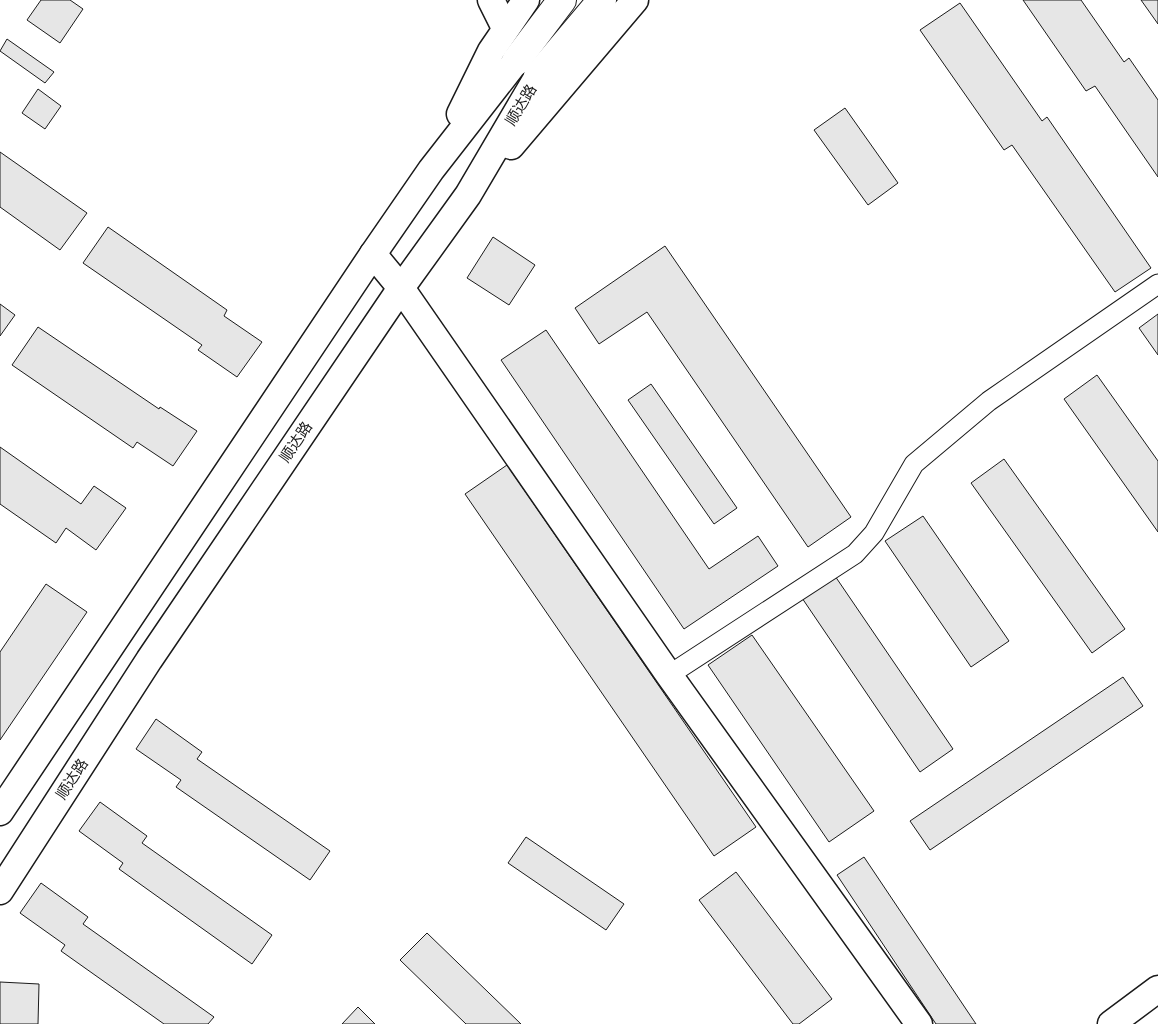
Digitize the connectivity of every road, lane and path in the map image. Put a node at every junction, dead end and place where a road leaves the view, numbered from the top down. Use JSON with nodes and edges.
{"nodes":[{"id":1,"x":491,"y":0,"type":"edge"},
{"id":2,"x":507,"y":0,"type":"edge"},
{"id":3,"x":526,"y":0,"type":"edge"},
{"id":4,"x":562,"y":0,"type":"edge"},
{"id":5,"x":634,"y":0,"type":"edge"},
{"id":6,"x":646,"y":0,"type":"edge"},
{"id":7,"x":609,"y":10,"type":"edge"},
{"id":8,"x":505,"y":28,"type":"junction"},
{"id":9,"x":527,"y":68,"type":"junction"},
{"id":10,"x":431,"y":170,"type":"junction"},
{"id":11,"x":468,"y":195,"type":"junction"},
{"id":12,"x":373,"y":254,"type":"junction"},
{"id":13,"x":1158,"y":284,"type":"edge"},
{"id":14,"x":401,"y":288,"type":"junction"},
{"id":15,"x":669,"y":676,"type":"junction"},
{"id":16,"x":0,"y":812,"type":"edge"},
{"id":17,"x":0,"y":891,"type":"edge"},
{"id":18,"x":1158,"y":989,"type":"edge"},
{"id":19,"x":1158,"y":1012,"type":"edge"},
{"id":20,"x":919,"y":1024,"type":"edge"},
{"id":21,"x":1111,"y":1024,"type":"edge"},
{"id":22,"x":1141,"y":1024,"type":"edge"}],
"edges":[{"from":1,"to":8,"type":"main road"},
{"from":2,"to":8,"type":"main road"},
{"from":3,"to":8,"type":"main road"},
{"from":4,"to":9,"type":"main road","name":"顺达路"},
{"from":5,"to":7,"type":"main road"},
{"from":6,"to":7,"type":"main road"},
{"from":7,"to":9,"type":"main road","name":"顺达路"},
{"from":7,"to":11,"type":"main road"},
{"from":8,"to":10,"type":"main road"},
{"from":9,"to":10,"type":"main road","name":"顺达路"},
{"from":9,"to":11,"type":"main road","name":"顺达路"},
{"from":10,"to":12,"type":"main road","name":"顺达路"},
{"from":11,"to":14,"type":"main road","name":"顺达路"},
{"from":12,"to":14,"type":"main road"},
{"from":12,"to":16,"type":"main road","name":"顺达路"},
{"from":13,"to":15,"type":"street"},
{"from":14,"to":15,"type":"main road"},
{"from":14,"to":17,"type":"main road","name":"顺达路"},
{"from":15,"to":20,"type":"main road"},
{"from":18,"to":21,"type":"main road"},
{"from":19,"to":22,"type":"main road"}]}
